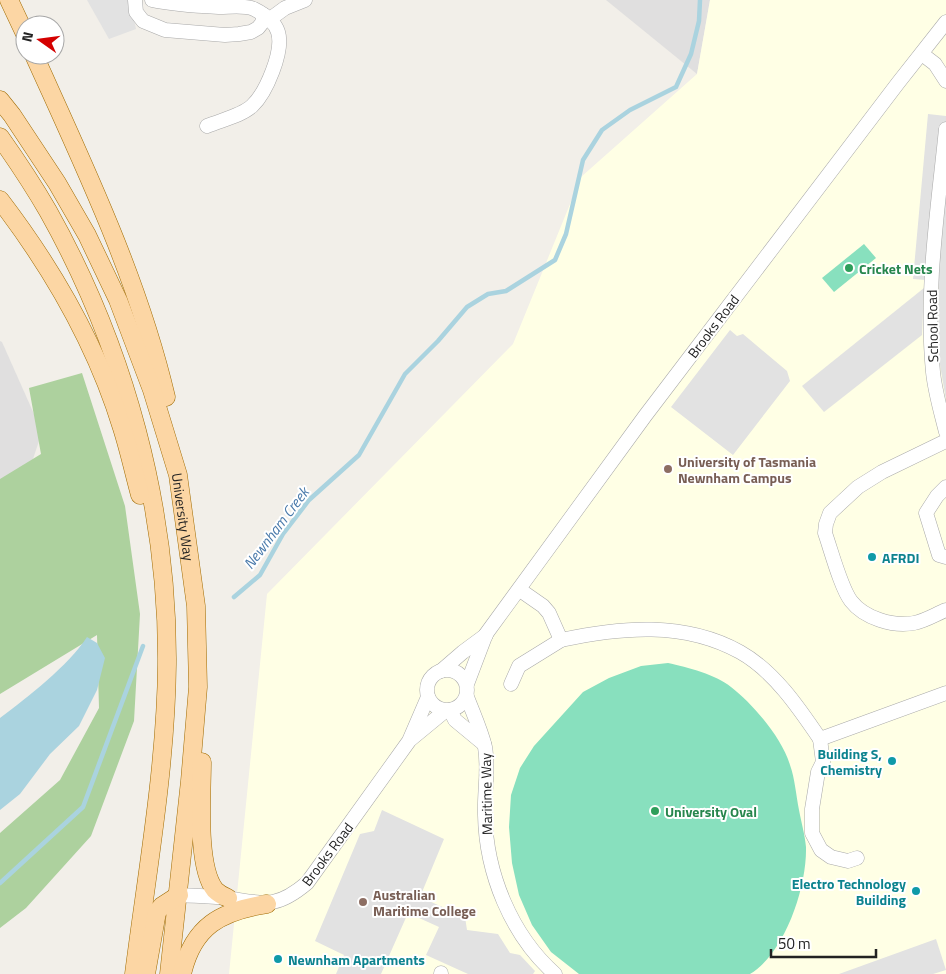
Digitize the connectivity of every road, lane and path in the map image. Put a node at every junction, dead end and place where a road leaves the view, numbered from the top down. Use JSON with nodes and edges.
{"nodes":[{"id":1,"x":9,"y":0,"type":"edge"},
{"id":2,"x":135,"y":0,"type":"edge"},
{"id":3,"x":152,"y":0,"type":"edge"},
{"id":4,"x":305,"y":0,"type":"edge"},
{"id":5,"x":16,"y":15,"type":"edge"},
{"id":6,"x":267,"y":17,"type":"junction"},
{"id":7,"x":946,"y":22,"type":"edge"},
{"id":8,"x":922,"y":54,"type":"junction"},
{"id":9,"x":39,"y":65,"type":"edge"},
{"id":10,"x":946,"y":81,"type":"edge"},
{"id":11,"x":0,"y":100,"type":"edge"},
{"id":12,"x":207,"y":126,"type":"dead end"},
{"id":13,"x":946,"y":129,"type":"edge"},
{"id":14,"x":0,"y":137,"type":"edge"},
{"id":15,"x":0,"y":200,"type":"edge"},
{"id":16,"x":946,"y":432,"type":"edge"},
{"id":17,"x":946,"y":441,"type":"edge"},
{"id":18,"x":178,"y":475,"type":"junction"},
{"id":19,"x":946,"y":487,"type":"edge"},
{"id":20,"x":946,"y":557,"type":"edge"},
{"id":21,"x":520,"y":590,"type":"junction"},
{"id":22,"x":946,"y":610,"type":"edge"},
{"id":23,"x":166,"y":623,"type":"junction"},
{"id":24,"x":486,"y":634,"type":"junction"},
{"id":25,"x":561,"y":640,"type":"junction"},
{"id":26,"x":441,"y":671,"type":"junction"},
{"id":27,"x":511,"y":684,"type":"dead end"},
{"id":28,"x":198,"y":687,"type":"junction"},
{"id":29,"x":467,"y":690,"type":"junction"},
{"id":30,"x":946,"y":693,"type":"edge"},
{"id":31,"x":428,"y":697,"type":"junction"},
{"id":32,"x":448,"y":710,"type":"junction"},
{"id":33,"x":820,"y":739,"type":"junction"},
{"id":34,"x":483,"y":741,"type":"junction"},
{"id":35,"x":409,"y":742,"type":"junction"},
{"id":36,"x":857,"y":858,"type":"dead end"},
{"id":37,"x":179,"y":895,"type":"junction"},
{"id":38,"x":228,"y":898,"type":"junction"},
{"id":39,"x":267,"y":904,"type":"junction"},
{"id":40,"x":134,"y":974,"type":"edge"},
{"id":41,"x":146,"y":974,"type":"edge"},
{"id":42,"x":169,"y":974,"type":"edge"},
{"id":43,"x":182,"y":974,"type":"edge"},
{"id":44,"x":555,"y":974,"type":"edge"}],
"edges":[{"from":1,"to":5,"type":"main road"},
{"from":2,"to":6,"type":"street"},
{"from":3,"to":6,"type":"street"},
{"from":4,"to":6,"type":"street"},
{"from":6,"to":12,"type":"street"},
{"from":7,"to":8,"type":"street","name":"Brooks Road"},
{"from":8,"to":10,"type":"street"},
{"from":8,"to":21,"type":"street","name":"Brooks Road"},
{"from":9,"to":18,"type":"main road"},
{"from":11,"to":18,"type":"main road","name":"University Way"},
{"from":13,"to":16,"type":"street","name":"School Road"},
{"from":14,"to":23,"type":"main road","name":"University Way"},
{"from":15,"to":23,"type":"main road"},
{"from":17,"to":22,"type":"street"},
{"from":18,"to":28,"type":"main road","name":"University Way"},
{"from":19,"to":20,"type":"street"},
{"from":21,"to":24,"type":"street","name":"Brooks Road"},
{"from":21,"to":25,"type":"street"},
{"from":23,"to":40,"type":"main road","name":"University Way"},
{"from":24,"to":26,"type":"street","name":"Brooks Road"},
{"from":24,"to":29,"type":"street","name":"Brooks Road"},
{"from":25,"to":27,"type":"street"},
{"from":25,"to":33,"type":"street"},
{"from":26,"to":29,"type":"street"},
{"from":26,"to":31,"type":"street"},
{"from":28,"to":37,"type":"main road","name":"University Way"},
{"from":28,"to":38,"type":"main road"},
{"from":29,"to":32,"type":"street"},
{"from":29,"to":34,"type":"street","name":"Maritime Way"},
{"from":30,"to":33,"type":"street"},
{"from":31,"to":32,"type":"street"},
{"from":31,"to":35,"type":"street","name":"Brooks Road"},
{"from":32,"to":34,"type":"street","name":"Maritime Way"},
{"from":32,"to":35,"type":"street","name":"Brooks Road"},
{"from":33,"to":36,"type":"street"},
{"from":34,"to":44,"type":"street","name":"Maritime Way"},
{"from":35,"to":39,"type":"street","name":"Brooks Road"},
{"from":37,"to":38,"type":"street","name":"Brooks Road"},
{"from":37,"to":41,"type":"main road"},
{"from":37,"to":42,"type":"main road","name":"University Way"},
{"from":38,"to":39,"type":"street","name":"Brooks Road"},
{"from":39,"to":43,"type":"main road"}]}
